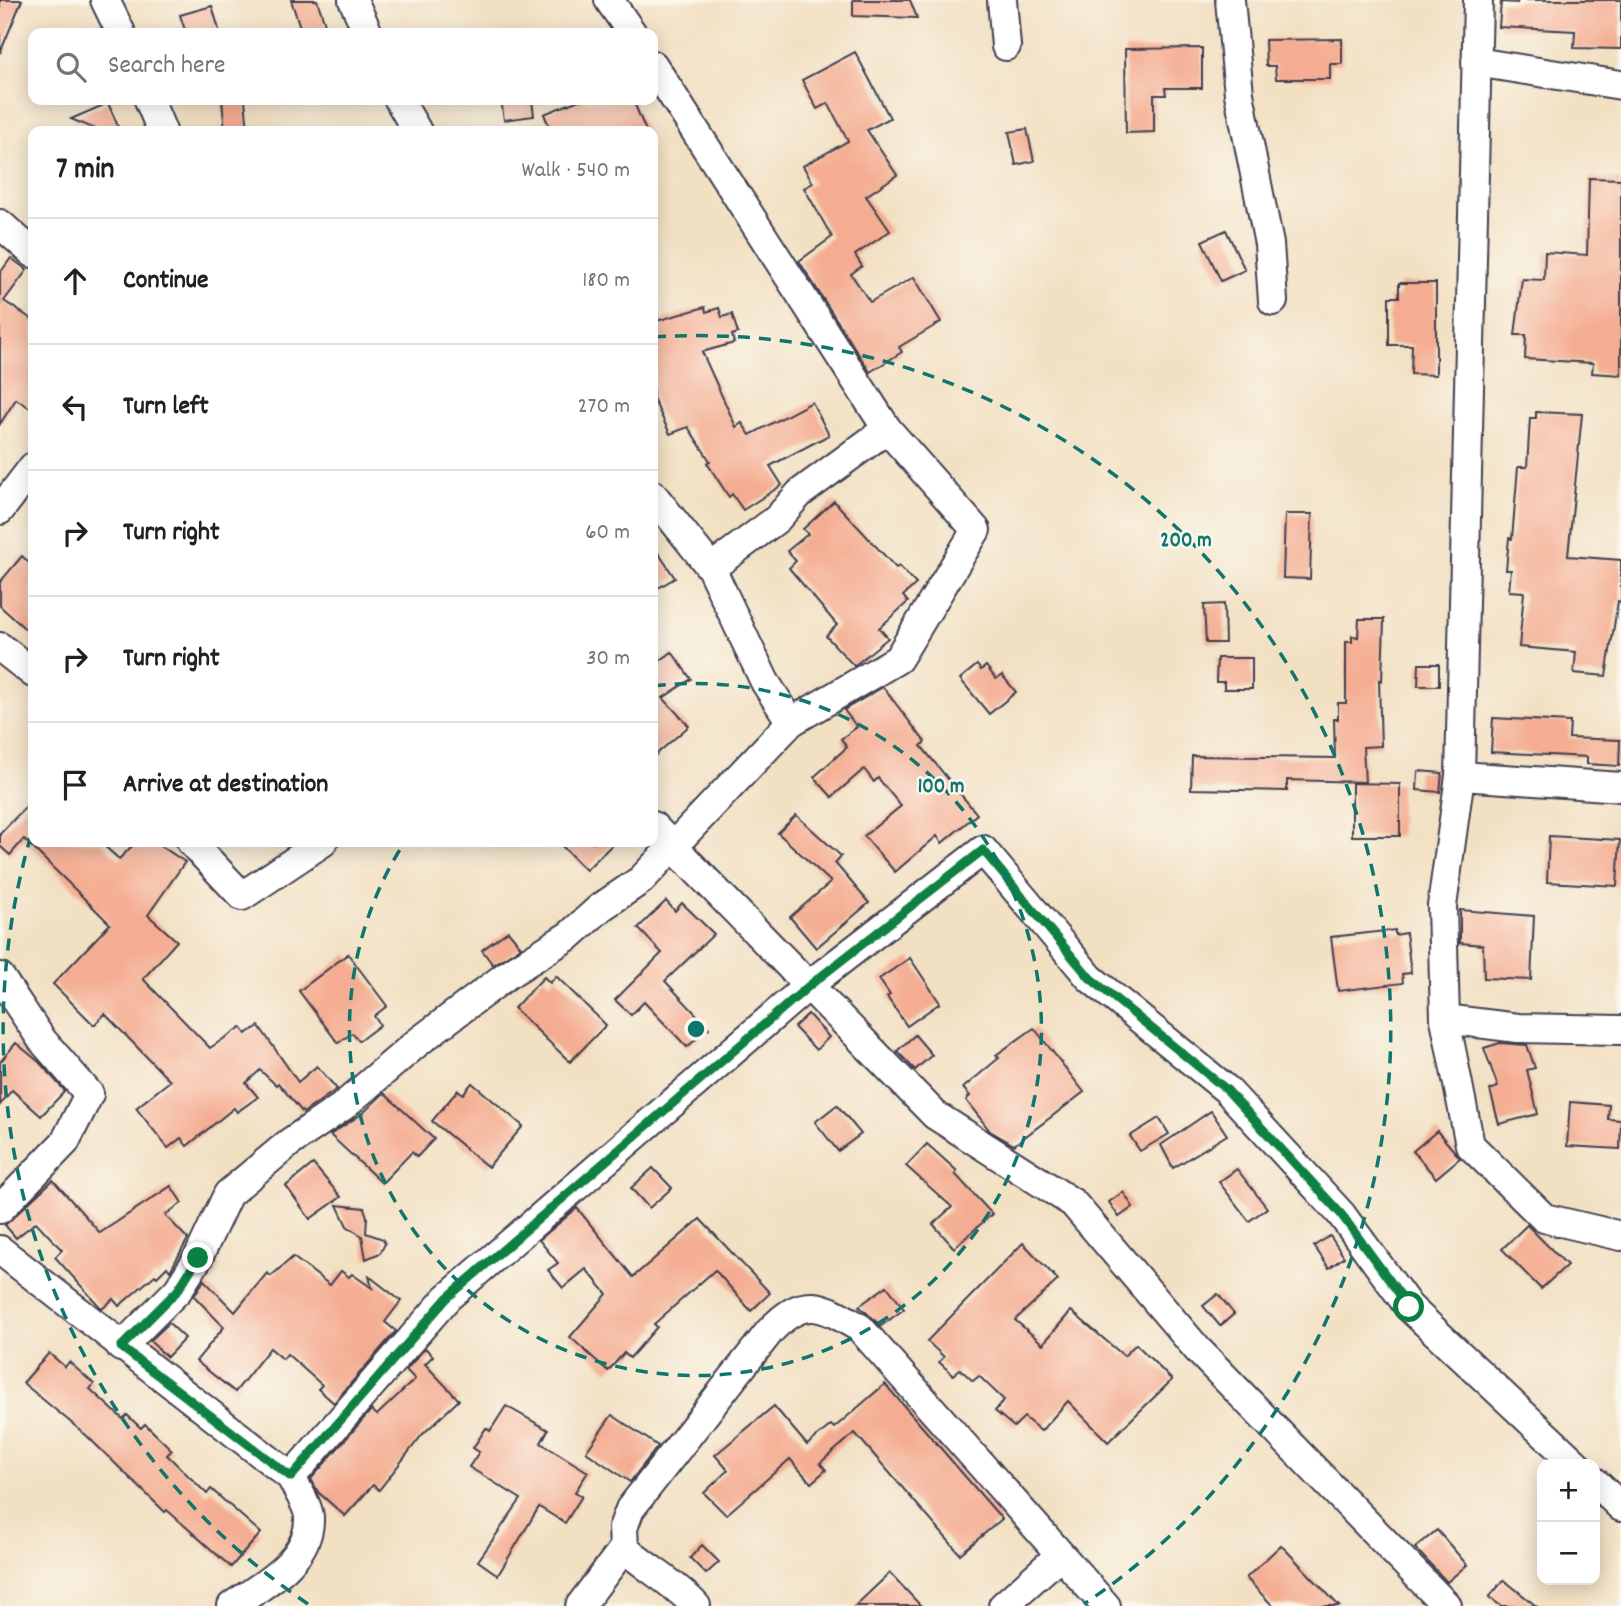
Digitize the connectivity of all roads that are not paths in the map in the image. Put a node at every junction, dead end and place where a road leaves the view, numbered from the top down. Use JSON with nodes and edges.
{"nodes":[{"id":1,"x":105,"y":0,"type":"edge"},
{"id":2,"x":352,"y":0,"type":"edge"},
{"id":3,"x":609,"y":0,"type":"edge"},
{"id":4,"x":1002,"y":0,"type":"edge"},
{"id":5,"x":1230,"y":0,"type":"edge"},
{"id":6,"x":1478,"y":0,"type":"edge"},
{"id":7,"x":119,"y":28,"type":"edge"},
{"id":8,"x":366,"y":28,"type":"edge"},
{"id":9,"x":629,"y":28,"type":"edge"},
{"id":10,"x":1006,"y":46,"type":"dead end"},
{"id":11,"x":1476,"y":62,"type":"junction"},
{"id":12,"x":658,"y":73,"type":"edge"},
{"id":13,"x":1621,"y":85,"type":"edge"},
{"id":14,"x":151,"y":105,"type":"edge"},
{"id":15,"x":402,"y":105,"type":"edge"},
{"id":16,"x":160,"y":126,"type":"edge"},
{"id":17,"x":413,"y":126,"type":"edge"},
{"id":18,"x":0,"y":225,"type":"edge"},
{"id":19,"x":28,"y":249,"type":"edge"},
{"id":20,"x":1273,"y":301,"type":"dead end"},
{"id":21,"x":887,"y":429,"type":"junction"},
{"id":22,"x":28,"y":474,"type":"edge"},
{"id":23,"x":658,"y":501,"type":"edge"},
{"id":24,"x":0,"y":510,"type":"edge"},
{"id":25,"x":711,"y":568,"type":"junction"},
{"id":26,"x":0,"y":647,"type":"edge"},
{"id":27,"x":28,"y":669,"type":"edge"},
{"id":28,"x":791,"y":722,"type":"junction"},
{"id":29,"x":1460,"y":776,"type":"junction"},
{"id":30,"x":1621,"y":787,"type":"edge"},
{"id":31,"x":663,"y":835,"type":"edge"},
{"id":32,"x":196,"y":847,"type":"edge"},
{"id":33,"x":316,"y":847,"type":"edge"},
{"id":34,"x":657,"y":847,"type":"edge"},
{"id":35,"x":0,"y":977,"type":"edge"},
{"id":36,"x":810,"y":985,"type":"junction"},
{"id":37,"x":1445,"y":1019,"type":"junction"},
{"id":38,"x":1621,"y":1030,"type":"edge"},
{"id":39,"x":0,"y":1209,"type":"edge"},
{"id":40,"x":1621,"y":1236,"type":"edge"},
{"id":41,"x":0,"y":1250,"type":"edge"},
{"id":42,"x":121,"y":1347,"type":"junction"},
{"id":43,"x":1571,"y":1459,"type":"edge"},
{"id":44,"x":291,"y":1477,"type":"junction"},
{"id":45,"x":1600,"y":1487,"type":"edge"},
{"id":46,"x":1621,"y":1507,"type":"edge"},
{"id":47,"x":624,"y":1548,"type":"junction"},
{"id":48,"x":1059,"y":1556,"type":"junction"},
{"id":49,"x":232,"y":1606,"type":"edge"},
{"id":50,"x":580,"y":1606,"type":"edge"},
{"id":51,"x":696,"y":1606,"type":"edge"},
{"id":52,"x":1003,"y":1606,"type":"edge"},
{"id":53,"x":1106,"y":1606,"type":"edge"},
{"id":54,"x":1447,"y":1606,"type":"edge"}],
"edges":[{"from":1,"to":7,"type":"street"},
{"from":2,"to":8,"type":"street"},
{"from":3,"to":9,"type":"street"},
{"from":4,"to":10,"type":"street"},
{"from":5,"to":20,"type":"street"},
{"from":6,"to":11,"type":"street"},
{"from":11,"to":13,"type":"street"},
{"from":11,"to":29,"type":"street"},
{"from":12,"to":21,"type":"street"},
{"from":14,"to":16,"type":"street"},
{"from":15,"to":17,"type":"street"},
{"from":18,"to":19,"type":"street"},
{"from":21,"to":25,"type":"street"},
{"from":21,"to":28,"type":"street"},
{"from":22,"to":24,"type":"street"},
{"from":23,"to":25,"type":"street"},
{"from":25,"to":28,"type":"street"},
{"from":26,"to":27,"type":"street"},
{"from":28,"to":31,"type":"street"},
{"from":29,"to":30,"type":"street"},
{"from":29,"to":37,"type":"street"},
{"from":31,"to":36,"type":"street"},
{"from":32,"to":33,"type":"street"},
{"from":34,"to":42,"type":"street"},
{"from":35,"to":39,"type":"street"},
{"from":36,"to":43,"type":"street"},
{"from":36,"to":44,"type":"street"},
{"from":36,"to":54,"type":"street"},
{"from":37,"to":38,"type":"street"},
{"from":37,"to":40,"type":"street"},
{"from":41,"to":42,"type":"street"},
{"from":42,"to":44,"type":"street"},
{"from":44,"to":49,"type":"street"},
{"from":45,"to":46,"type":"street"},
{"from":47,"to":48,"type":"street"},
{"from":47,"to":50,"type":"street"},
{"from":47,"to":51,"type":"street"},
{"from":48,"to":52,"type":"street"},
{"from":48,"to":53,"type":"street"}]}
